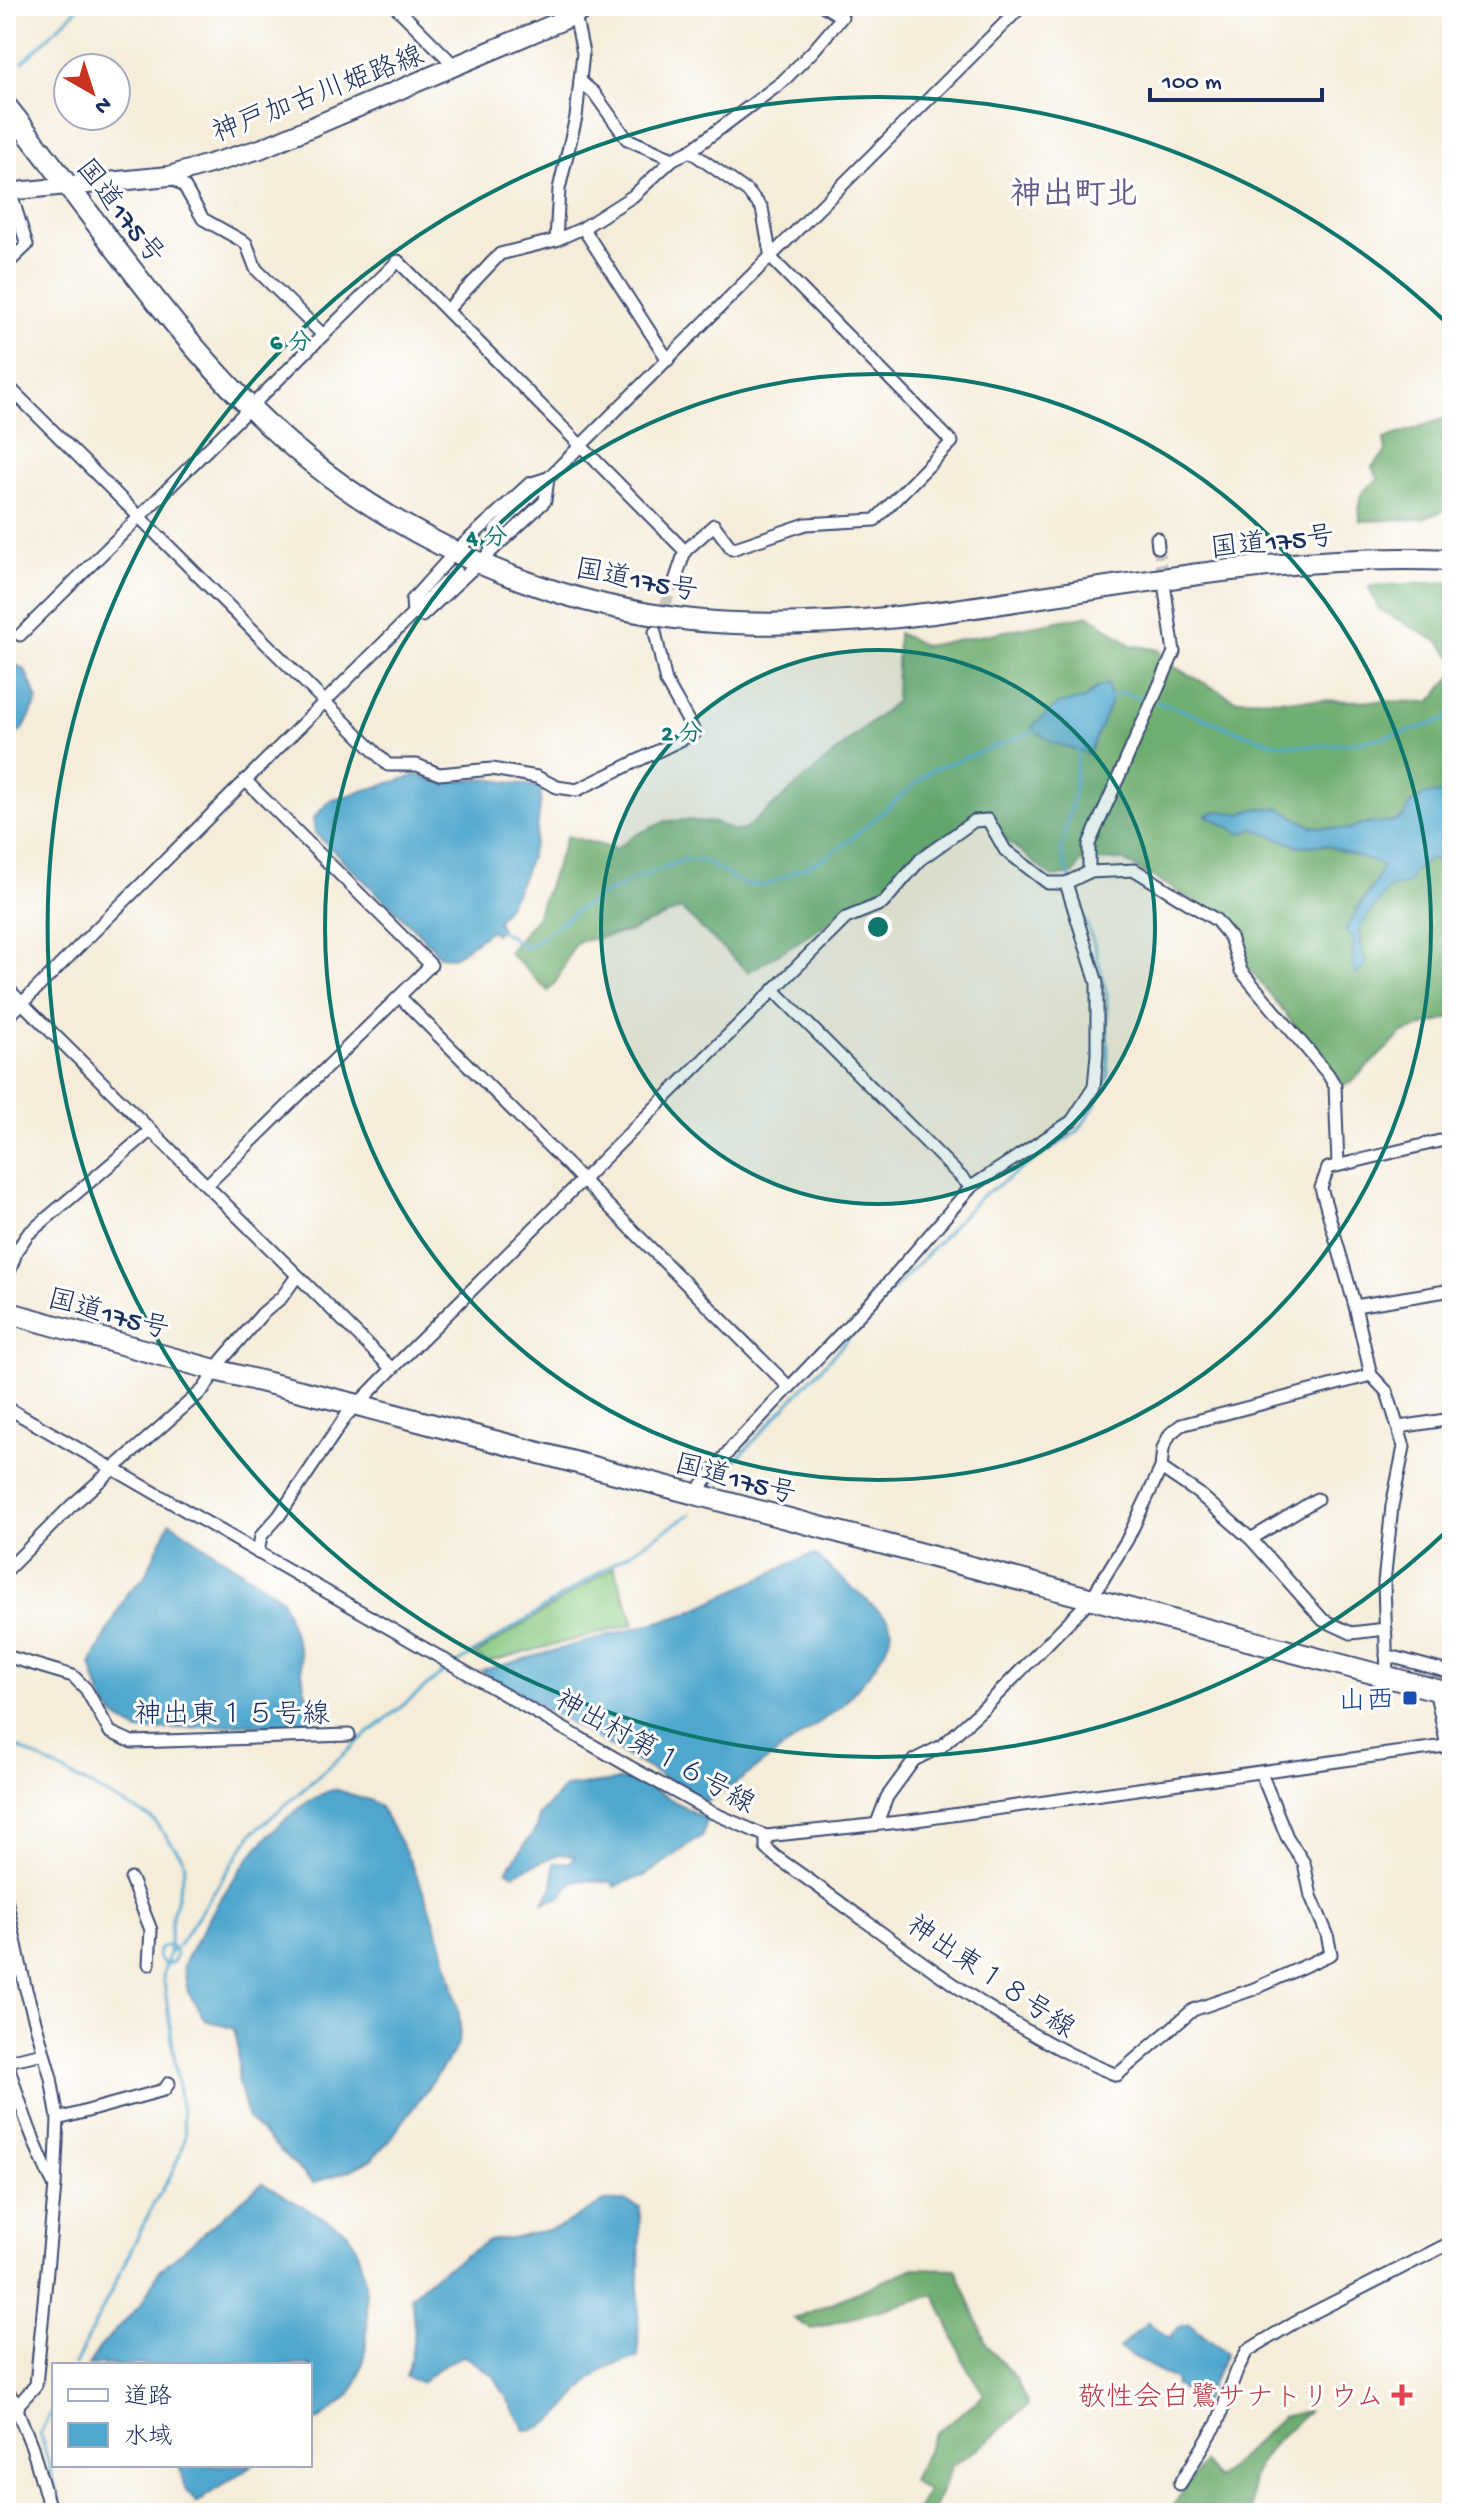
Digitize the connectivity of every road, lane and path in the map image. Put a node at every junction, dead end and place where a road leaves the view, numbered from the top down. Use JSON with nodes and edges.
{"nodes":[{"id":1,"x":395,"y":6,"type":"edge"},
{"id":2,"x":824,"y":6,"type":"edge"},
{"id":3,"x":1016,"y":8,"type":"edge"},
{"id":4,"x":582,"y":10,"type":"edge"},
{"id":5,"x":456,"y":67,"type":"junction"},
{"id":6,"x":580,"y":81,"type":"junction"},
{"id":7,"x":6,"y":106,"type":"edge"},
{"id":8,"x":690,"y":151,"type":"junction"},
{"id":9,"x":673,"y":159,"type":"junction"},
{"id":10,"x":169,"y":176,"type":"junction"},
{"id":11,"x":67,"y":186,"type":"junction"},
{"id":12,"x":8,"y":191,"type":"edge"},
{"id":13,"x":583,"y":228,"type":"junction"},
{"id":14,"x":556,"y":240,"type":"junction"},
{"id":15,"x":771,"y":258,"type":"junction"},
{"id":16,"x":6,"y":265,"type":"edge"},
{"id":17,"x":447,"y":310,"type":"junction"},
{"id":18,"x":323,"y":335,"type":"junction"},
{"id":19,"x":668,"y":360,"type":"junction"},
{"id":20,"x":6,"y":384,"type":"edge"},
{"id":21,"x":250,"y":407,"type":"junction"},
{"id":22,"x":582,"y":444,"type":"junction"},
{"id":23,"x":548,"y":478,"type":"junction"},
{"id":24,"x":140,"y":517,"type":"junction"},
{"id":25,"x":495,"y":531,"type":"tunnel mouth"},
{"id":26,"x":685,"y":551,"type":"junction"},
{"id":27,"x":1452,"y":560,"type":"edge"},
{"id":28,"x":456,"y":561,"type":"junction"},
{"id":29,"x":479,"y":563,"type":"junction"},
{"id":30,"x":675,"y":581,"type":"tunnel mouth"},
{"id":31,"x":1165,"y":590,"type":"tunnel mouth"},
{"id":32,"x":413,"y":614,"type":"junction"},
{"id":33,"x":655,"y":632,"type":"tunnel mouth"},
{"id":34,"x":20,"y":635,"type":"dead end"},
{"id":35,"x":324,"y":702,"type":"junction"},
{"id":36,"x":245,"y":780,"type":"junction"},
{"id":37,"x":1089,"y":872,"type":"junction"},
{"id":38,"x":1066,"y":883,"type":"junction"},
{"id":39,"x":6,"y":987,"type":"edge"},
{"id":40,"x":775,"y":991,"type":"junction"},
{"id":41,"x":400,"y":997,"type":"junction"},
{"id":42,"x":22,"y":1003,"type":"junction"},
{"id":43,"x":6,"y":1019,"type":"edge"},
{"id":44,"x":150,"y":1131,"type":"junction"},
{"id":45,"x":1452,"y":1138,"type":"edge"},
{"id":46,"x":1338,"y":1165,"type":"junction"},
{"id":47,"x":583,"y":1182,"type":"junction"},
{"id":48,"x":207,"y":1185,"type":"junction"},
{"id":49,"x":971,"y":1187,"type":"junction"},
{"id":50,"x":297,"y":1276,"type":"junction"},
{"id":51,"x":6,"y":1281,"type":"edge"},
{"id":52,"x":1452,"y":1290,"type":"edge"},
{"id":53,"x":1355,"y":1306,"type":"junction"},
{"id":54,"x":6,"y":1312,"type":"edge"},
{"id":55,"x":392,"y":1369,"type":"junction"},
{"id":56,"x":215,"y":1370,"type":"junction"},
{"id":57,"x":1371,"y":1375,"type":"junction"},
{"id":58,"x":789,"y":1387,"type":"junction"},
{"id":59,"x":358,"y":1405,"type":"junction"},
{"id":60,"x":6,"y":1407,"type":"edge"},
{"id":61,"x":1452,"y":1419,"type":"edge"},
{"id":62,"x":1399,"y":1427,"type":"junction"},
{"id":63,"x":1161,"y":1468,"type":"junction"},
{"id":64,"x":114,"y":1470,"type":"junction"},
{"id":65,"x":694,"y":1495,"type":"junction"},
{"id":66,"x":1317,"y":1499,"type":"dead end"},
{"id":67,"x":1251,"y":1539,"type":"junction"},
{"id":68,"x":258,"y":1553,"type":"junction"},
{"id":69,"x":6,"y":1571,"type":"edge"},
{"id":70,"x":1091,"y":1599,"type":"junction"},
{"id":71,"x":1386,"y":1629,"type":"junction"},
{"id":72,"x":1386,"y":1655,"type":"junction"},
{"id":73,"x":6,"y":1656,"type":"edge"},
{"id":74,"x":1452,"y":1673,"type":"edge"},
{"id":75,"x":1387,"y":1677,"type":"junction"},
{"id":76,"x":1444,"y":1691,"type":"edge"},
{"id":77,"x":349,"y":1735,"type":"dead end"},
{"id":78,"x":1450,"y":1745,"type":"edge"},
{"id":79,"x":1261,"y":1773,"type":"junction"},
{"id":80,"x":877,"y":1823,"type":"junction"},
{"id":81,"x":766,"y":1836,"type":"junction"},
{"id":82,"x":131,"y":1879,"type":"dead end"},
{"id":83,"x":6,"y":1899,"type":"edge"},
{"id":84,"x":149,"y":1964,"type":"dead end"},
{"id":85,"x":44,"y":2053,"type":"junction"},
{"id":86,"x":6,"y":2060,"type":"edge"},
{"id":87,"x":169,"y":2083,"type":"dead end"},
{"id":88,"x":58,"y":2119,"type":"junction"},
{"id":89,"x":55,"y":2186,"type":"junction"},
{"id":90,"x":1452,"y":2242,"type":"edge"},
{"id":91,"x":11,"y":2400,"type":"edge"},
{"id":92,"x":1180,"y":2484,"type":"dead end"},
{"id":93,"x":51,"y":2513,"type":"edge"}],
"edges":[{"from":1,"to":5,"type":"street"},
{"from":2,"to":8,"type":"street"},
{"from":3,"to":15,"type":"street"},
{"from":4,"to":5,"type":"main road","name":"神戸加古川姫路線"},
{"from":4,"to":6,"type":"street"},
{"from":5,"to":10,"type":"main road","name":"神戸加古川姫路線"},
{"from":6,"to":9,"type":"street"},
{"from":6,"to":14,"type":"street"},
{"from":7,"to":11,"type":"highway","name":"国道175号"},
{"from":8,"to":9,"type":"street"},
{"from":8,"to":15,"type":"street"},
{"from":9,"to":13,"type":"street"},
{"from":10,"to":11,"type":"main road","name":"神戸加古川姫路線"},
{"from":10,"to":18,"type":"street"},
{"from":11,"to":12,"type":"street","name":"神戸加古川姫路線"},
{"from":11,"to":21,"type":"highway","name":"国道175号"},
{"from":12,"to":16,"type":"street"},
{"from":13,"to":14,"type":"street"},
{"from":13,"to":19,"type":"street"},
{"from":14,"to":17,"type":"street"},
{"from":15,"to":19,"type":"street"},
{"from":15,"to":26,"type":"street"},
{"from":17,"to":18,"type":"street"},
{"from":17,"to":22,"type":"street"},
{"from":18,"to":21,"type":"street"},
{"from":19,"to":22,"type":"street"},
{"from":20,"to":24,"type":"street"},
{"from":21,"to":24,"type":"street"},
{"from":21,"to":28,"type":"highway","name":"国道175号"},
{"from":22,"to":23,"type":"street"},
{"from":22,"to":26,"type":"street"},
{"from":23,"to":25,"type":"street"},
{"from":23,"to":28,"type":"street"},
{"from":23,"to":29,"type":"street"},
{"from":24,"to":34,"type":"street"},
{"from":24,"to":35,"type":"street"},
{"from":26,"to":30,"type":"street"},
{"from":27,"to":29,"type":"highway","name":"国道175号"},
{"from":28,"to":29,"type":"highway","name":"国道175号"},
{"from":28,"to":32,"type":"street"},
{"from":28,"to":32,"type":"street"},
{"from":29,"to":32,"type":"street"},
{"from":31,"to":37,"type":"street"},
{"from":32,"to":35,"type":"street"},
{"from":33,"to":35,"type":"street"},
{"from":35,"to":36,"type":"street"},
{"from":36,"to":41,"type":"street"},
{"from":36,"to":42,"type":"street"},
{"from":37,"to":38,"type":"street"},
{"from":37,"to":46,"type":"street"},
{"from":38,"to":40,"type":"street"},
{"from":38,"to":49,"type":"street"},
{"from":39,"to":42,"type":"street"},
{"from":40,"to":47,"type":"street"},
{"from":40,"to":49,"type":"street"},
{"from":41,"to":47,"type":"street"},
{"from":41,"to":48,"type":"street"},
{"from":42,"to":43,"type":"street"},
{"from":42,"to":44,"type":"street"},
{"from":44,"to":48,"type":"street"},
{"from":44,"to":51,"type":"street"},
{"from":45,"to":46,"type":"street"},
{"from":46,"to":53,"type":"street"},
{"from":47,"to":55,"type":"street"},
{"from":47,"to":58,"type":"street"},
{"from":48,"to":50,"type":"street"},
{"from":49,"to":58,"type":"street"},
{"from":50,"to":55,"type":"street"},
{"from":50,"to":56,"type":"street"},
{"from":52,"to":53,"type":"street"},
{"from":53,"to":57,"type":"street"},
{"from":54,"to":56,"type":"highway","name":"国道175号"},
{"from":55,"to":59,"type":"street"},
{"from":56,"to":59,"type":"highway","name":"国道175号"},
{"from":56,"to":64,"type":"street"},
{"from":57,"to":62,"type":"street"},
{"from":57,"to":63,"type":"street"},
{"from":58,"to":65,"type":"street"},
{"from":59,"to":65,"type":"highway","name":"国道175号"},
{"from":59,"to":68,"type":"street"},
{"from":60,"to":64,"type":"street","name":"神出村第１６号線"},
{"from":61,"to":62,"type":"street"},
{"from":62,"to":71,"type":"street"},
{"from":63,"to":67,"type":"street"},
{"from":63,"to":70,"type":"street"},
{"from":64,"to":68,"type":"street","name":"神出村第１６号線"},
{"from":64,"to":69,"type":"street"},
{"from":65,"to":70,"type":"highway","name":"国道175号"},
{"from":66,"to":67,"type":"street"},
{"from":67,"to":71,"type":"street"},
{"from":68,"to":81,"type":"street","name":"神出村第１６号線"},
{"from":70,"to":75,"type":"highway","name":"国道175号"},
{"from":70,"to":80,"type":"street"},
{"from":71,"to":72,"type":"street"},
{"from":72,"to":74,"type":"street"},
{"from":72,"to":75,"type":"street"},
{"from":73,"to":77,"type":"street","name":"神出東１５号線"},
{"from":75,"to":76,"type":"highway","name":"国道175号"},
{"from":76,"to":78,"type":"street"},
{"from":78,"to":79,"type":"street","name":"神出村第１６号線"},
{"from":79,"to":80,"type":"street","name":"神出村第１６号線"},
{"from":79,"to":81,"type":"street","name":"神出東１８号線"},
{"from":80,"to":81,"type":"street","name":"神出村第１６号線"},
{"from":82,"to":84,"type":"street"},
{"from":83,"to":85,"type":"street"},
{"from":85,"to":86,"type":"street"},
{"from":85,"to":88,"type":"street"},
{"from":86,"to":89,"type":"street"},
{"from":87,"to":88,"type":"street"},
{"from":88,"to":89,"type":"street"},
{"from":89,"to":91,"type":"street"},
{"from":90,"to":92,"type":"street"},
{"from":91,"to":93,"type":"street"}]}
